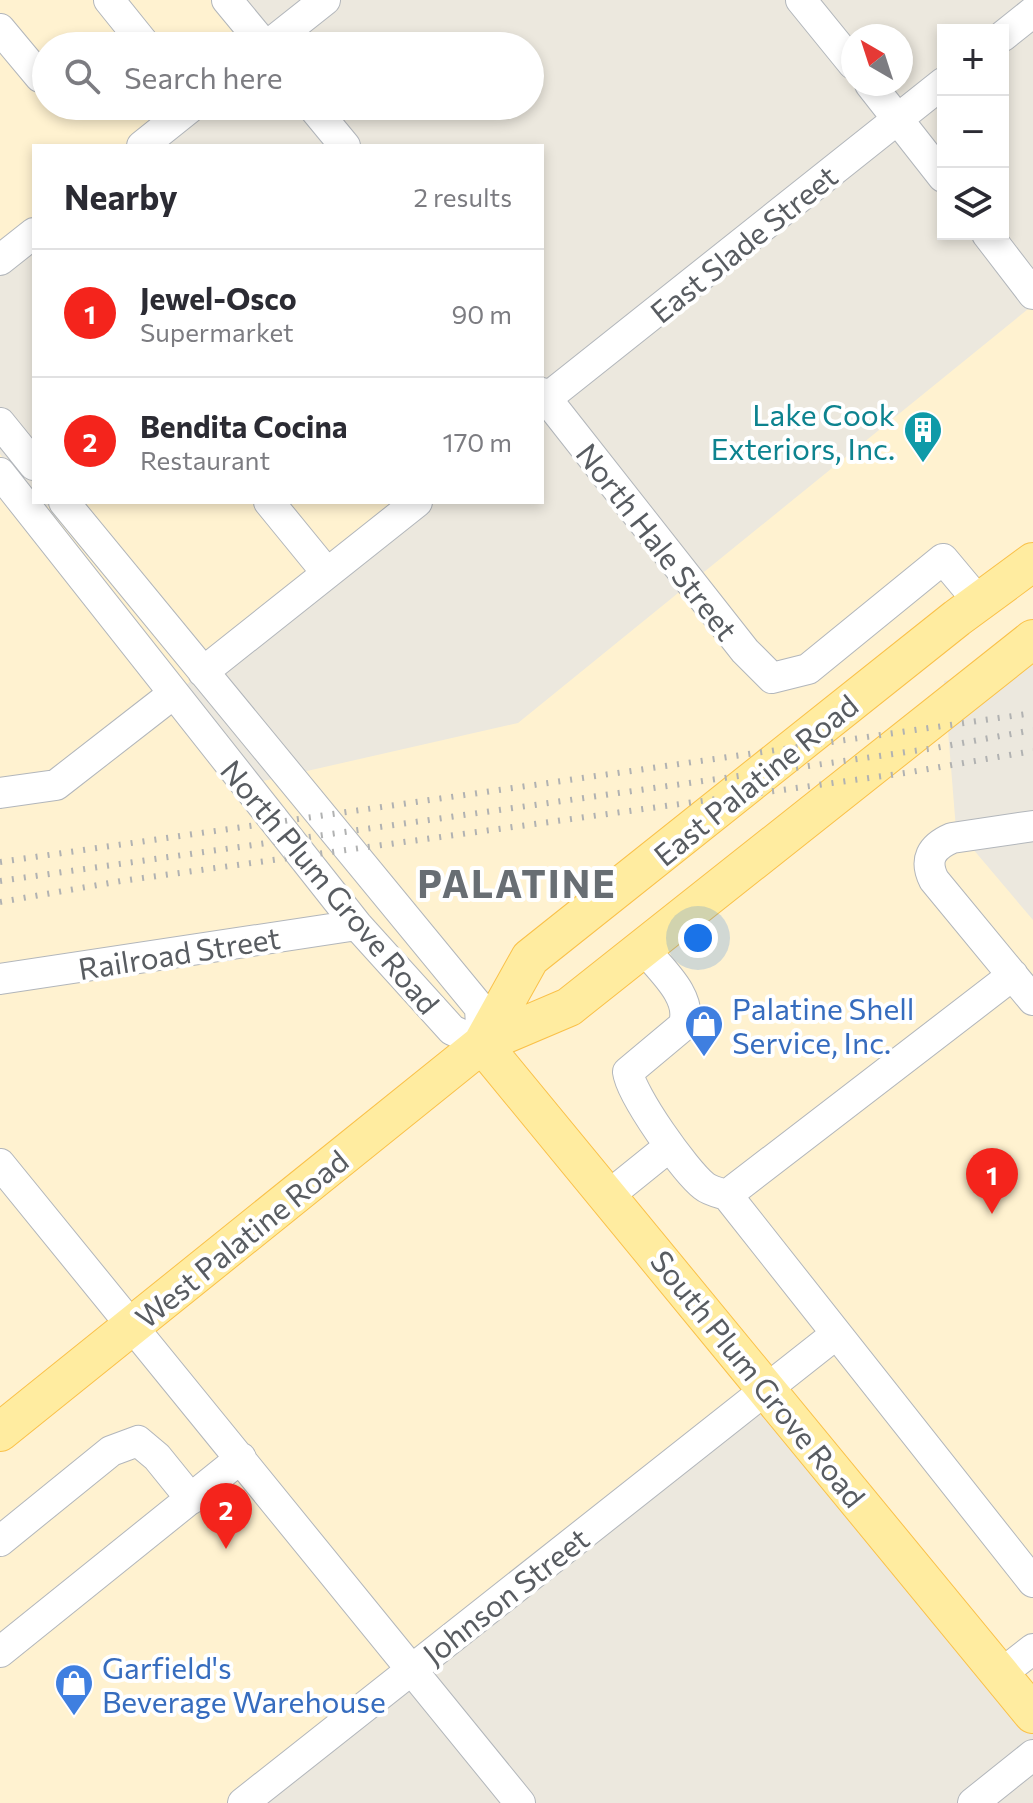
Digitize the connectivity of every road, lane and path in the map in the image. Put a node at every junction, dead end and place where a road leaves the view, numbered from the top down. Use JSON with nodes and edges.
{"nodes":[{"id":1,"x":109,"y":0,"type":"edge"},
{"id":2,"x":227,"y":0,"type":"edge"},
{"id":3,"x":325,"y":0,"type":"edge"},
{"id":4,"x":801,"y":0,"type":"edge"},
{"id":5,"x":1033,"y":12,"type":"edge"},
{"id":6,"x":0,"y":29,"type":"edge"},
{"id":7,"x":1009,"y":31,"type":"edge"},
{"id":8,"x":129,"y":32,"type":"edge"},
{"id":9,"x":254,"y":32,"type":"edge"},
{"id":10,"x":284,"y":32,"type":"edge"},
{"id":11,"x":841,"y":49,"type":"edge"},
{"id":12,"x":32,"y":67,"type":"edge"},
{"id":13,"x":937,"y":88,"type":"edge"},
{"id":14,"x":880,"y":96,"type":"edge"},
{"id":15,"x":898,"y":119,"type":"junction"},
{"id":16,"x":174,"y":120,"type":"edge"},
{"id":17,"x":324,"y":120,"type":"edge"},
{"id":18,"x":144,"y":144,"type":"edge"},
{"id":19,"x":343,"y":144,"type":"edge"},
{"id":20,"x":937,"y":169,"type":"edge"},
{"id":21,"x":32,"y":235,"type":"edge"},
{"id":22,"x":992,"y":240,"type":"edge"},
{"id":23,"x":0,"y":260,"type":"edge"},
{"id":24,"x":1033,"y":294,"type":"edge"},
{"id":25,"x":544,"y":398,"type":"edge"},
{"id":26,"x":0,"y":423,"type":"edge"},
{"id":27,"x":32,"y":463,"type":"edge"},
{"id":28,"x":0,"y":473,"type":"edge"},
{"id":29,"x":271,"y":504,"type":"edge"},
{"id":30,"x":414,"y":504,"type":"edge"},
{"id":31,"x":74,"y":506,"type":"edge"},
{"id":32,"x":1033,"y":562,"type":"edge"},
{"id":33,"x":327,"y":573,"type":"junction"},
{"id":34,"x":979,"y":602,"type":"junction"},
{"id":35,"x":1033,"y":639,"type":"edge"},
{"id":36,"x":203,"y":672,"type":"junction"},
{"id":37,"x":173,"y":694,"type":"junction"},
{"id":38,"x":1,"y":786,"type":"edge"},
{"id":39,"x":1033,"y":826,"type":"edge"},
{"id":40,"x":357,"y":925,"type":"junction"},
{"id":41,"x":643,"y":948,"type":"junction"},
{"id":42,"x":1013,"y":975,"type":"junction"},
{"id":43,"x":0,"y":979,"type":"edge"},
{"id":44,"x":1033,"y":1000,"type":"edge"},
{"id":45,"x":482,"y":1044,"type":"junction"},
{"id":46,"x":670,"y":1146,"type":"junction"},
{"id":47,"x":0,"y":1164,"type":"edge"},
{"id":48,"x":727,"y":1195,"type":"junction"},
{"id":49,"x":608,"y":1196,"type":"junction"},
{"id":50,"x":132,"y":1325,"type":"junction"},
{"id":51,"x":835,"y":1335,"type":"junction"},
{"id":52,"x":768,"y":1388,"type":"junction"},
{"id":53,"x":0,"y":1432,"type":"edge"},
{"id":54,"x":241,"y":1458,"type":"junction"},
{"id":55,"x":191,"y":1499,"type":"junction"},
{"id":56,"x":0,"y":1541,"type":"edge"},
{"id":57,"x":1033,"y":1582,"type":"edge"},
{"id":58,"x":1033,"y":1649,"type":"edge"},
{"id":59,"x":0,"y":1652,"type":"edge"},
{"id":60,"x":412,"y":1668,"type":"junction"},
{"id":61,"x":1001,"y":1674,"type":"junction"},
{"id":62,"x":1033,"y":1714,"type":"edge"},
{"id":63,"x":1033,"y":1755,"type":"edge"},
{"id":64,"x":243,"y":1803,"type":"edge"},
{"id":65,"x":520,"y":1803,"type":"edge"},
{"id":66,"x":973,"y":1803,"type":"edge"}],
"edges":[{"from":1,"to":8,"type":"street"},
{"from":2,"to":9,"type":"street"},
{"from":3,"to":10,"type":"street"},
{"from":4,"to":11,"type":"street"},
{"from":5,"to":7,"type":"street"},
{"from":6,"to":12,"type":"street"},
{"from":13,"to":15,"type":"street","name":"East Slade Street"},
{"from":14,"to":15,"type":"street"},
{"from":15,"to":20,"type":"street"},
{"from":15,"to":25,"type":"street","name":"East Slade Street"},
{"from":16,"to":18,"type":"street"},
{"from":17,"to":19,"type":"street"},
{"from":21,"to":23,"type":"street"},
{"from":22,"to":24,"type":"street"},
{"from":25,"to":34,"type":"street","name":"North Hale Street"},
{"from":26,"to":27,"type":"street"},
{"from":28,"to":37,"type":"street","name":"North Plum Grove Road"},
{"from":29,"to":33,"type":"street"},
{"from":30,"to":33,"type":"street"},
{"from":31,"to":36,"type":"street","name":"North Plum Grove Road"},
{"from":32,"to":34,"type":"main road","name":"East Palatine Road"},
{"from":33,"to":36,"type":"street"},
{"from":34,"to":45,"type":"main road","name":"East Palatine Road"},
{"from":35,"to":41,"type":"main road","name":"East Palatine Road"},
{"from":36,"to":45,"type":"street","name":"North Plum Grove Road"},
{"from":37,"to":38,"type":"street"},
{"from":37,"to":40,"type":"street","name":"North Plum Grove Road"},
{"from":39,"to":42,"type":"street"},
{"from":40,"to":43,"type":"street","name":"Railroad Street"},
{"from":40,"to":45,"type":"street","name":"North Plum Grove Road"},
{"from":41,"to":45,"type":"main road","name":"East Palatine Road"},
{"from":41,"to":46,"type":"street"},
{"from":42,"to":44,"type":"street"},
{"from":42,"to":48,"type":"street"},
{"from":45,"to":49,"type":"main road","name":"South Plum Grove Road"},
{"from":45,"to":50,"type":"main road","name":"West Palatine Road"},
{"from":46,"to":48,"type":"street"},
{"from":46,"to":49,"type":"street"},
{"from":47,"to":50,"type":"street"},
{"from":48,"to":51,"type":"street"},
{"from":49,"to":52,"type":"main road","name":"South Plum Grove Road"},
{"from":50,"to":53,"type":"main road","name":"West Palatine Road"},
{"from":50,"to":54,"type":"street"},
{"from":51,"to":52,"type":"street","name":"Johnson Street"},
{"from":51,"to":57,"type":"street"},
{"from":52,"to":60,"type":"street","name":"Johnson Street"},
{"from":52,"to":61,"type":"main road","name":"South Plum Grove Road"},
{"from":54,"to":55,"type":"street"},
{"from":54,"to":60,"type":"street"},
{"from":55,"to":56,"type":"street"},
{"from":55,"to":59,"type":"street"},
{"from":58,"to":61,"type":"street"},
{"from":60,"to":64,"type":"street","name":"Johnson Street"},
{"from":60,"to":65,"type":"street"},
{"from":61,"to":62,"type":"main road","name":"South Plum Grove Road"},
{"from":63,"to":66,"type":"street"}]}
